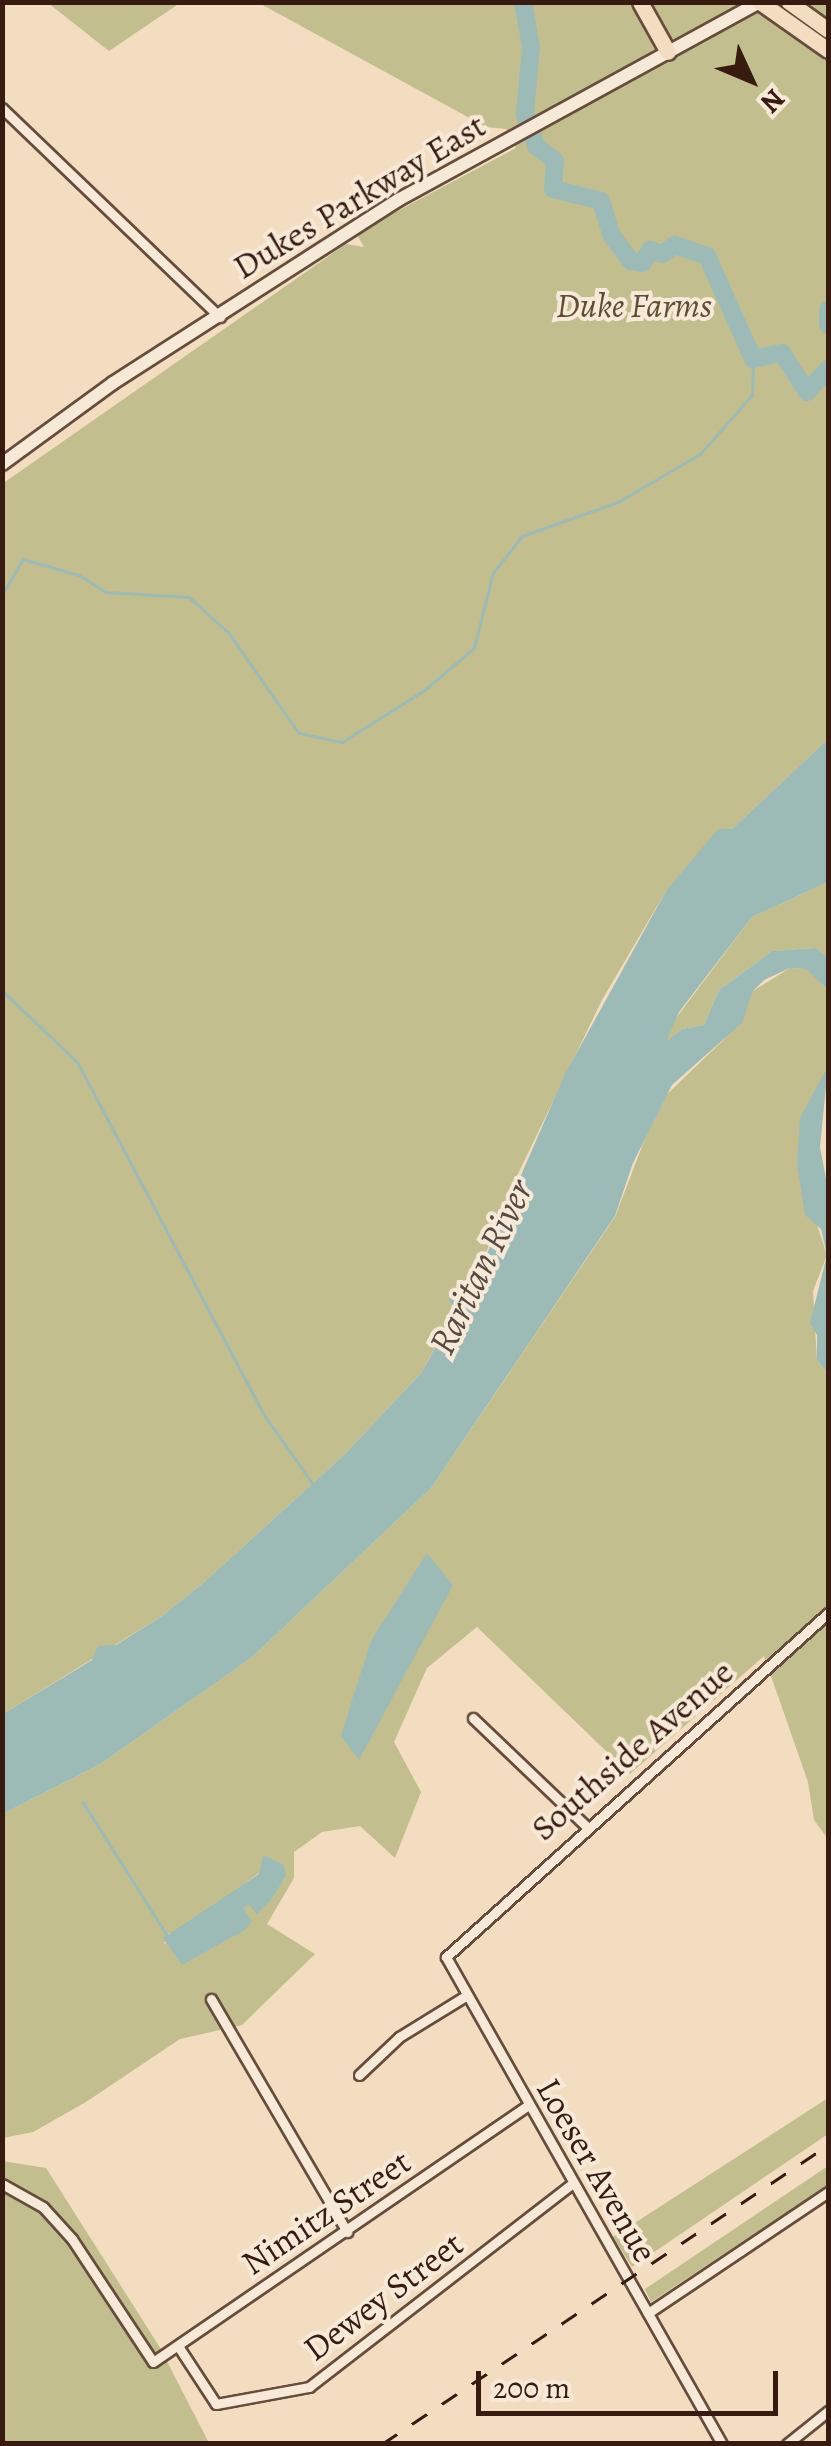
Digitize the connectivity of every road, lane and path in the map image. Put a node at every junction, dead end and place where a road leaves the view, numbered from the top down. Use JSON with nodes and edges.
{"nodes":[{"id":1,"x":640,"y":2,"type":"edge"},
{"id":2,"x":789,"y":2,"type":"edge"},
{"id":3,"x":760,"y":3,"type":"edge"},
{"id":4,"x":828,"y":30,"type":"edge"},
{"id":5,"x":828,"y":50,"type":"edge"},
{"id":6,"x":668,"y":52,"type":"junction"},
{"id":7,"x":2,"y":108,"type":"edge"},
{"id":8,"x":220,"y":317,"type":"junction"},
{"id":9,"x":5,"y":458,"type":"edge"},
{"id":10,"x":828,"y":1613,"type":"edge"},
{"id":11,"x":472,"y":1718,"type":"dead end"},
{"id":12,"x":586,"y":1826,"type":"junction"},
{"id":13,"x":471,"y":1928,"type":"joint"},
{"id":14,"x":464,"y":1997,"type":"junction"},
{"id":15,"x":211,"y":1999,"type":"dead end"},
{"id":16,"x":358,"y":2075,"type":"dead end"},
{"id":17,"x":529,"y":2106,"type":"junction"},
{"id":18,"x":2,"y":2184,"type":"edge"},
{"id":19,"x":572,"y":2184,"type":"junction"},
{"id":20,"x":828,"y":2192,"type":"edge"},
{"id":21,"x":347,"y":2232,"type":"junction"},
{"id":22,"x":648,"y":2312,"type":"junction"},
{"id":23,"x":178,"y":2346,"type":"junction"},
{"id":24,"x":828,"y":2411,"type":"edge"},
{"id":25,"x":722,"y":2444,"type":"edge"},
{"id":26,"x":787,"y":2444,"type":"edge"}],
"edges":[{"from":1,"to":6,"type":"highway"},
{"from":2,"to":4,"type":"highway"},
{"from":3,"to":5,"type":"highway"},
{"from":3,"to":6,"type":"street","name":"Dukes Parkway East"},
{"from":6,"to":8,"type":"street","name":"Dukes Parkway East"},
{"from":7,"to":8,"type":"street"},
{"from":8,"to":9,"type":"street","name":"Dukes Parkway East"},
{"from":10,"to":12,"type":"street","name":"Southside Avenue"},
{"from":11,"to":12,"type":"street"},
{"from":12,"to":13,"type":"street","name":"Southside Avenue"},
{"from":13,"to":14,"type":"street","name":"Loeser Avenue"},
{"from":14,"to":16,"type":"street"},
{"from":14,"to":17,"type":"street","name":"Loeser Avenue"},
{"from":15,"to":21,"type":"street"},
{"from":17,"to":19,"type":"street","name":"Loeser Avenue"},
{"from":17,"to":21,"type":"street","name":"Nimitz Street"},
{"from":18,"to":23,"type":"street","name":"Nimitz Street"},
{"from":19,"to":22,"type":"street","name":"Loeser Avenue"},
{"from":19,"to":23,"type":"street","name":"Dewey Street"},
{"from":20,"to":22,"type":"street"},
{"from":21,"to":23,"type":"street","name":"Nimitz Street"},
{"from":22,"to":25,"type":"street","name":"Loeser Avenue"},
{"from":24,"to":26,"type":"street"}]}
